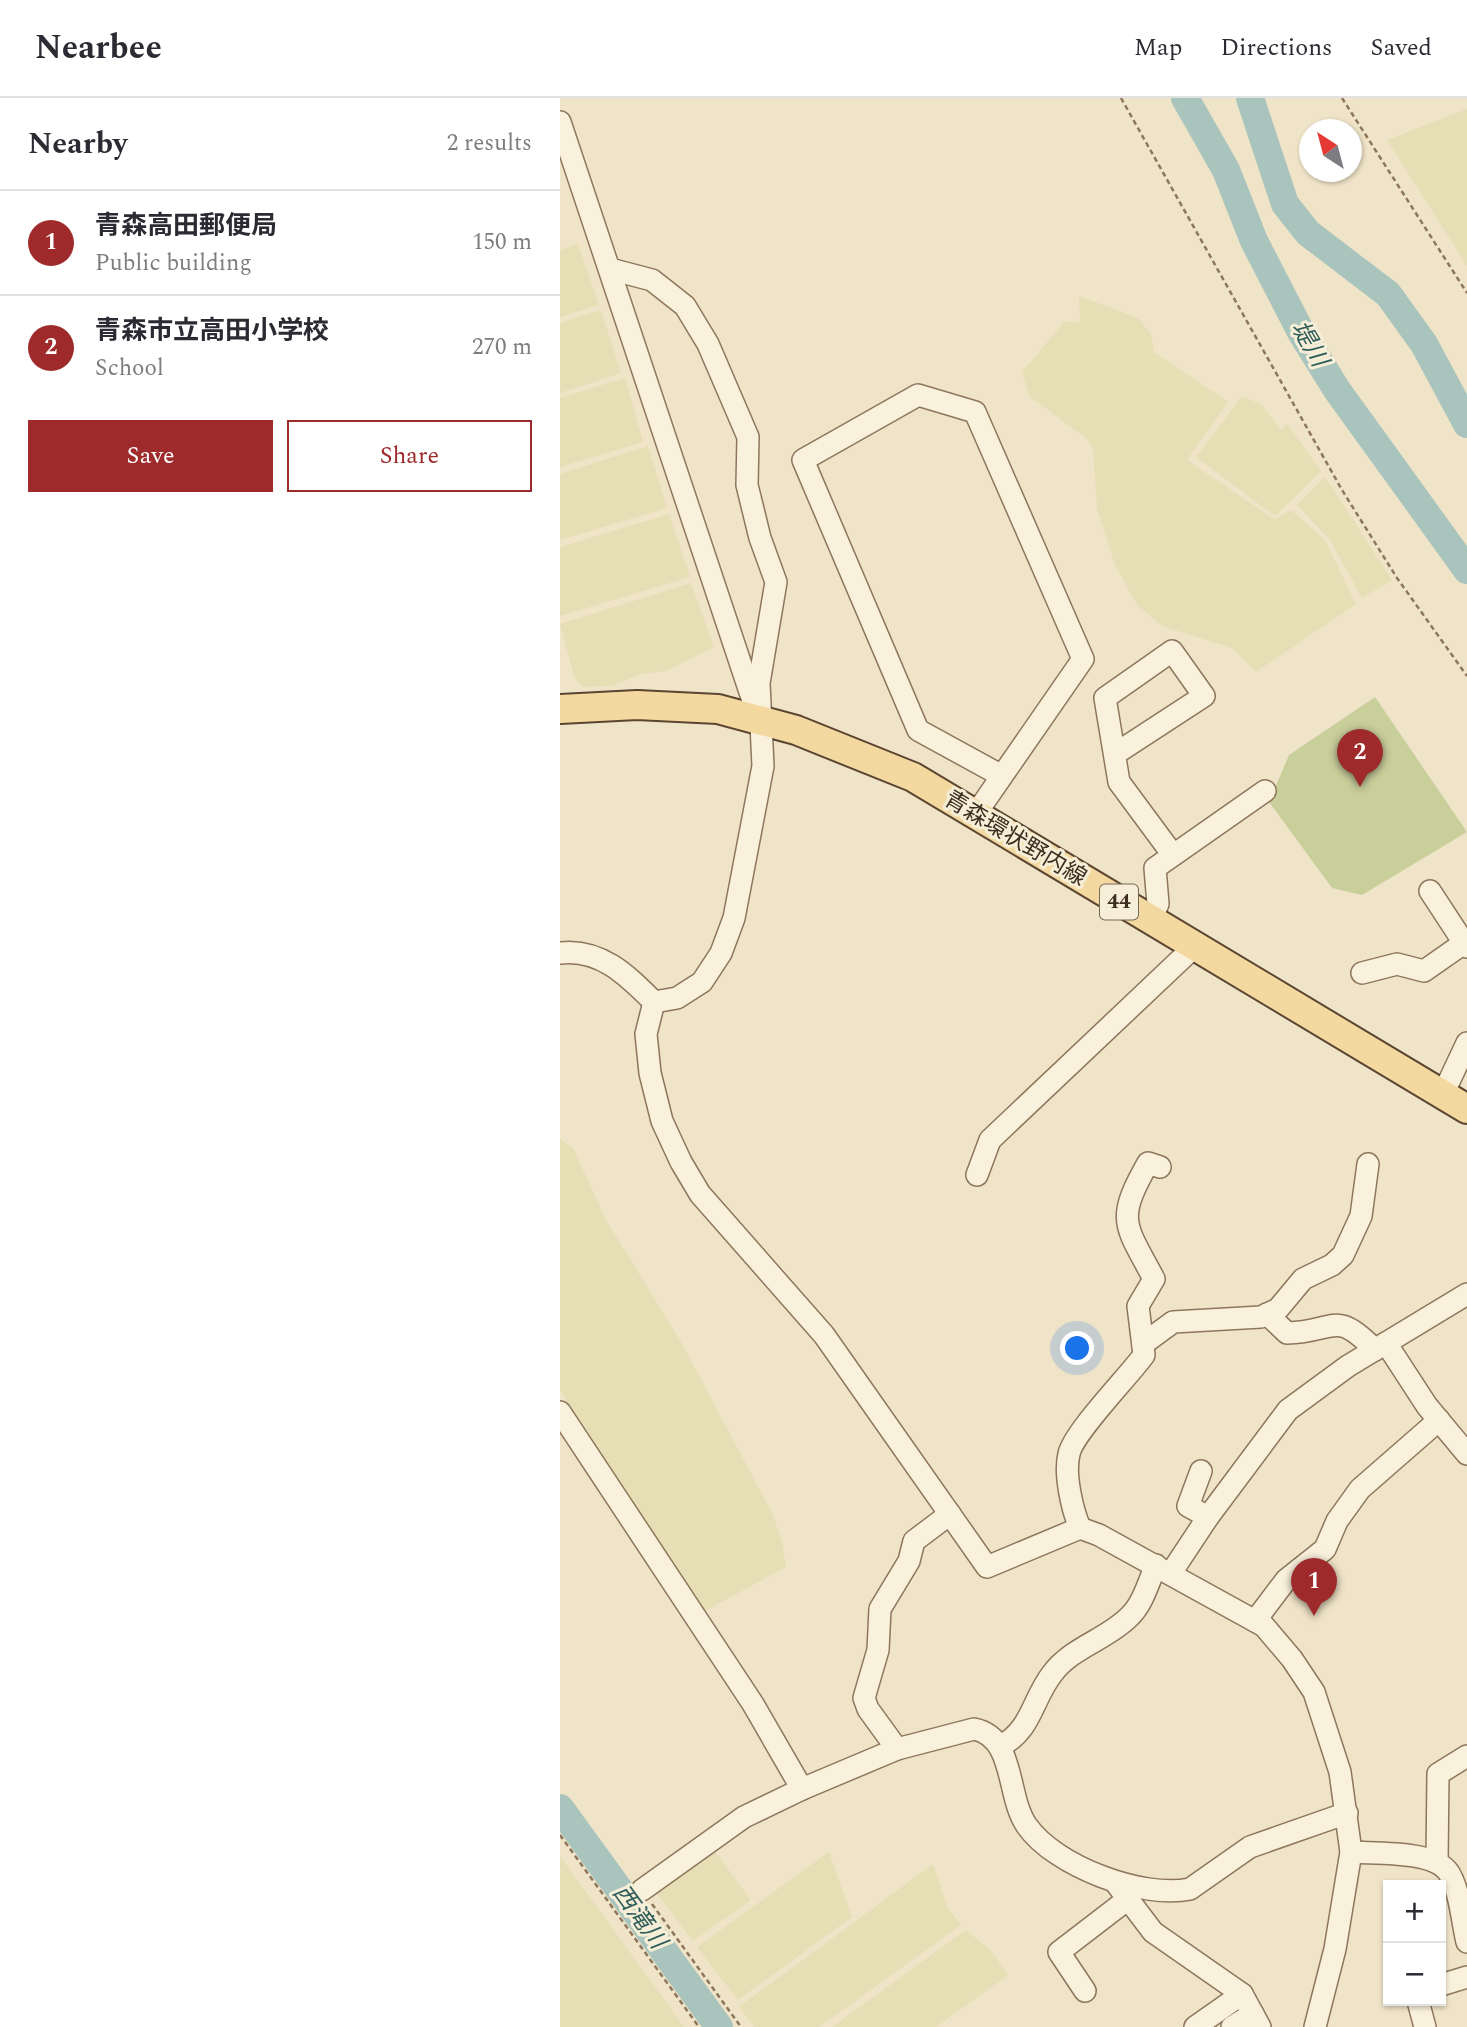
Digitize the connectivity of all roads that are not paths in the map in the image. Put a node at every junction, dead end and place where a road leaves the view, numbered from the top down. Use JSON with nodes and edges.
{"nodes":[{"id":1,"x":560,"y":122,"type":"edge"},
{"id":2,"x":610,"y":269,"type":"junction"},
{"id":3,"x":560,"y":709,"type":"edge"},
{"id":4,"x":760,"y":719,"type":"junction"},
{"id":5,"x":1115,"y":754,"type":"junction"},
{"id":6,"x":1002,"y":776,"type":"junction"},
{"id":7,"x":1265,"y":791,"type":"dead end"},
{"id":8,"x":975,"y":815,"type":"junction"},
{"id":9,"x":1173,"y":855,"type":"junction"},
{"id":10,"x":1430,"y":891,"type":"dead end"},
{"id":11,"x":1150,"y":920,"type":"junction"},
{"id":12,"x":1466,"y":945,"type":"edge"},
{"id":13,"x":1195,"y":946,"type":"junction"},
{"id":14,"x":560,"y":953,"type":"edge"},
{"id":15,"x":1362,"y":973,"type":"dead end"},
{"id":16,"x":654,"y":1002,"type":"junction"},
{"id":17,"x":1467,"y":1043,"type":"edge"},
{"id":18,"x":1443,"y":1094,"type":"junction"},
{"id":19,"x":1467,"y":1109,"type":"edge"},
{"id":20,"x":1367,"y":1164,"type":"dead end"},
{"id":21,"x":1160,"y":1167,"type":"dead end"},
{"id":22,"x":976,"y":1175,"type":"dead end"},
{"id":23,"x":1467,"y":1294,"type":"edge"},
{"id":24,"x":1267,"y":1314,"type":"junction"},
{"id":25,"x":1143,"y":1344,"type":"junction"},
{"id":26,"x":1381,"y":1346,"type":"junction"},
{"id":27,"x":560,"y":1412,"type":"edge"},
{"id":28,"x":1439,"y":1420,"type":"junction"},
{"id":29,"x":1467,"y":1454,"type":"edge"},
{"id":30,"x":1201,"y":1471,"type":"dead end"},
{"id":31,"x":950,"y":1514,"type":"junction"},
{"id":32,"x":1208,"y":1517,"type":"junction"},
{"id":33,"x":1080,"y":1528,"type":"junction"},
{"id":34,"x":1164,"y":1569,"type":"junction"},
{"id":35,"x":1255,"y":1621,"type":"junction"},
{"id":36,"x":1001,"y":1746,"type":"junction"},
{"id":37,"x":897,"y":1749,"type":"junction"},
{"id":38,"x":1467,"y":1756,"type":"edge"},
{"id":39,"x":802,"y":1789,"type":"junction"},
{"id":40,"x":1347,"y":1813,"type":"junction"},
{"id":41,"x":1350,"y":1852,"type":"junction"},
{"id":42,"x":1437,"y":1862,"type":"junction"},
{"id":43,"x":1460,"y":1879,"type":"edge"},
{"id":44,"x":642,"y":1890,"type":"road end"},
{"id":45,"x":1121,"y":1891,"type":"junction"},
{"id":46,"x":1467,"y":1941,"type":"edge"},
{"id":47,"x":1467,"y":1977,"type":"edge"},
{"id":48,"x":1446,"y":1983,"type":"edge"},
{"id":49,"x":1085,"y":1991,"type":"dead end"},
{"id":50,"x":1242,"y":1994,"type":"junction"},
{"id":51,"x":1419,"y":2006,"type":"edge"},
{"id":52,"x":1256,"y":2021,"type":"edge"},
{"id":53,"x":1195,"y":2027,"type":"edge"},
{"id":54,"x":1232,"y":2027,"type":"edge"},
{"id":55,"x":1315,"y":2027,"type":"edge"},
{"id":56,"x":1425,"y":2027,"type":"edge"}],
"edges":[{"from":1,"to":2,"type":"street"},
{"from":2,"to":4,"type":"street"},
{"from":2,"to":4,"type":"street"},
{"from":3,"to":4,"type":"main road","name":"青森環状野内線","number":"44"},
{"from":4,"to":8,"type":"main road","name":"青森環状野内線","number":"44"},
{"from":4,"to":16,"type":"street"},
{"from":5,"to":5,"type":"street"},
{"from":5,"to":9,"type":"street"},
{"from":6,"to":6,"type":"street"},
{"from":6,"to":8,"type":"street"},
{"from":7,"to":9,"type":"street"},
{"from":8,"to":11,"type":"main road","name":"青森環状野内線","number":"44"},
{"from":9,"to":11,"type":"street"},
{"from":10,"to":12,"type":"street"},
{"from":11,"to":13,"type":"main road","name":"青森環状野内線","number":"44"},
{"from":12,"to":15,"type":"street"},
{"from":13,"to":18,"type":"main road","name":"青森環状野内線","number":"44"},
{"from":13,"to":22,"type":"street"},
{"from":14,"to":16,"type":"street"},
{"from":16,"to":31,"type":"street"},
{"from":17,"to":18,"type":"street"},
{"from":18,"to":19,"type":"main road","name":"青森環状野内線","number":"44"},
{"from":20,"to":24,"type":"street"},
{"from":21,"to":25,"type":"street"},
{"from":23,"to":26,"type":"street"},
{"from":24,"to":25,"type":"street"},
{"from":24,"to":26,"type":"street"},
{"from":25,"to":33,"type":"street"},
{"from":26,"to":28,"type":"street"},
{"from":26,"to":32,"type":"street"},
{"from":27,"to":39,"type":"street"},
{"from":28,"to":29,"type":"street"},
{"from":28,"to":35,"type":"street"},
{"from":30,"to":32,"type":"street"},
{"from":31,"to":33,"type":"street"},
{"from":31,"to":37,"type":"street"},
{"from":32,"to":34,"type":"street"},
{"from":33,"to":34,"type":"street"},
{"from":34,"to":35,"type":"street"},
{"from":34,"to":36,"type":"street"},
{"from":35,"to":40,"type":"street"},
{"from":36,"to":37,"type":"street"},
{"from":36,"to":45,"type":"street"},
{"from":37,"to":39,"type":"street"},
{"from":38,"to":42,"type":"street"},
{"from":39,"to":44,"type":"street"},
{"from":40,"to":41,"type":"street"},
{"from":40,"to":45,"type":"street"},
{"from":41,"to":42,"type":"street"},
{"from":41,"to":55,"type":"street"},
{"from":42,"to":43,"type":"street"},
{"from":43,"to":46,"type":"street"},
{"from":45,"to":49,"type":"street"},
{"from":45,"to":50,"type":"street"},
{"from":47,"to":48,"type":"street"},
{"from":50,"to":52,"type":"street"},
{"from":50,"to":53,"type":"street"},
{"from":51,"to":56,"type":"street"},
{"from":52,"to":54,"type":"street"}]}
